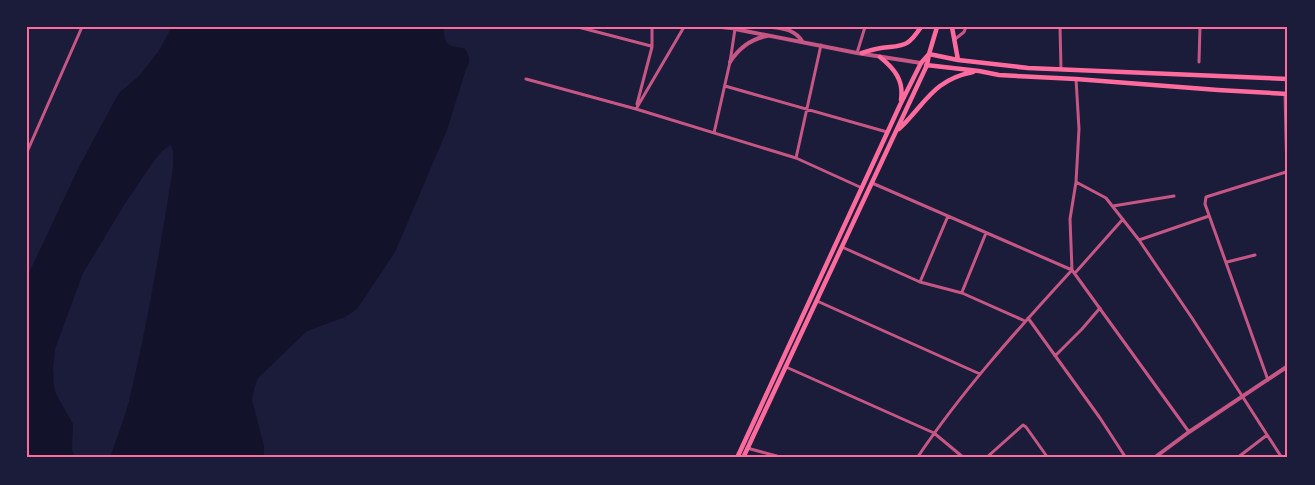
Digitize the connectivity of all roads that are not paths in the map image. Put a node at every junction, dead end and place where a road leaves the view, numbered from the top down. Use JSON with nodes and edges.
{"nodes":[{"id":1,"x":82,"y":27,"type":"edge"},
{"id":2,"x":578,"y":27,"type":"edge"},
{"id":3,"x":652,"y":27,"type":"edge"},
{"id":4,"x":684,"y":27,"type":"edge"},
{"id":5,"x":717,"y":27,"type":"edge"},
{"id":6,"x":773,"y":27,"type":"edge"},
{"id":7,"x":865,"y":27,"type":"edge"},
{"id":8,"x":921,"y":27,"type":"edge"},
{"id":9,"x":937,"y":27,"type":"edge"},
{"id":10,"x":952,"y":27,"type":"edge"},
{"id":11,"x":966,"y":27,"type":"edge"},
{"id":12,"x":1060,"y":27,"type":"edge"},
{"id":13,"x":1200,"y":27,"type":"edge"},
{"id":14,"x":735,"y":28,"type":"edge"},
{"id":15,"x":769,"y":35,"type":"junction"},
{"id":16,"x":954,"y":40,"type":"junction"},
{"id":17,"x":801,"y":41,"type":"junction"},
{"id":18,"x":821,"y":45,"type":"junction"},
{"id":19,"x":652,"y":47,"type":"junction"},
{"id":20,"x":860,"y":53,"type":"junction"},
{"id":21,"x":929,"y":54,"type":"junction"},
{"id":22,"x":880,"y":57,"type":"junction"},
{"id":23,"x":958,"y":60,"type":"junction"},
{"id":24,"x":730,"y":62,"type":"junction"},
{"id":25,"x":1199,"y":62,"type":"dead end"},
{"id":26,"x":921,"y":63,"type":"junction"},
{"id":27,"x":927,"y":65,"type":"junction"},
{"id":28,"x":1061,"y":69,"type":"junction"},
{"id":29,"x":979,"y":71,"type":"junction"},
{"id":30,"x":1219,"y":76,"type":"junction"},
{"id":31,"x":526,"y":79,"type":"dead end"},
{"id":32,"x":1076,"y":79,"type":"junction"},
{"id":33,"x":1288,"y":79,"type":"edge"},
{"id":34,"x":724,"y":86,"type":"junction"},
{"id":35,"x":1218,"y":90,"type":"junction"},
{"id":36,"x":1287,"y":94,"type":"edge"},
{"id":37,"x":900,"y":105,"type":"junction"},
{"id":38,"x":636,"y":109,"type":"junction"},
{"id":39,"x":806,"y":110,"type":"junction"},
{"id":40,"x":887,"y":132,"type":"junction"},
{"id":41,"x":714,"y":133,"type":"junction"},
{"id":42,"x":895,"y":133,"type":"junction"},
{"id":43,"x":27,"y":152,"type":"edge"},
{"id":44,"x":796,"y":158,"type":"junction"},
{"id":45,"x":1286,"y":172,"type":"junction"},
{"id":46,"x":1076,"y":182,"type":"junction"},
{"id":47,"x":872,"y":183,"type":"junction"},
{"id":48,"x":862,"y":188,"type":"junction"},
{"id":49,"x":1174,"y":196,"type":"dead end"},
{"id":50,"x":1113,"y":206,"type":"junction"},
{"id":51,"x":1288,"y":214,"type":"edge"},
{"id":52,"x":948,"y":216,"type":"junction"},
{"id":53,"x":1209,"y":216,"type":"junction"},
{"id":54,"x":1123,"y":219,"type":"junction"},
{"id":55,"x":986,"y":233,"type":"junction"},
{"id":56,"x":1139,"y":240,"type":"junction"},
{"id":57,"x":842,"y":247,"type":"junction"},
{"id":58,"x":1256,"y":255,"type":"dead end"},
{"id":59,"x":1227,"y":262,"type":"junction"},
{"id":60,"x":1073,"y":272,"type":"junction"},
{"id":61,"x":920,"y":282,"type":"junction"},
{"id":62,"x":962,"y":293,"type":"junction"},
{"id":63,"x":817,"y":301,"type":"junction"},
{"id":64,"x":1100,"y":308,"type":"junction"},
{"id":65,"x":1027,"y":320,"type":"junction"},
{"id":66,"x":1055,"y":356,"type":"junction"},
{"id":67,"x":1288,"y":366,"type":"edge"},
{"id":68,"x":786,"y":367,"type":"junction"},
{"id":69,"x":980,"y":374,"type":"junction"},
{"id":70,"x":1268,"y":380,"type":"junction"},
{"id":71,"x":1243,"y":397,"type":"junction"},
{"id":72,"x":1189,"y":432,"type":"junction"},
{"id":73,"x":934,"y":433,"type":"junction"},
{"id":74,"x":1267,"y":435,"type":"junction"},
{"id":75,"x":747,"y":448,"type":"junction"},
{"id":76,"x":737,"y":458,"type":"edge"},
{"id":77,"x":743,"y":458,"type":"edge"},
{"id":78,"x":784,"y":458,"type":"edge"},
{"id":79,"x":917,"y":458,"type":"edge"},
{"id":80,"x":964,"y":458,"type":"edge"},
{"id":81,"x":986,"y":458,"type":"edge"},
{"id":82,"x":1048,"y":458,"type":"edge"},
{"id":83,"x":1126,"y":458,"type":"edge"},
{"id":84,"x":1154,"y":458,"type":"edge"},
{"id":85,"x":1237,"y":458,"type":"edge"},
{"id":86,"x":1281,"y":458,"type":"edge"}],
"edges":[{"from":1,"to":43,"type":"street"},
{"from":2,"to":19,"type":"street"},
{"from":3,"to":19,"type":"street"},
{"from":4,"to":38,"type":"street"},
{"from":5,"to":14,"type":"street"},
{"from":6,"to":17,"type":"street"},
{"from":7,"to":20,"type":"street"},
{"from":8,"to":20,"type":"main road"},
{"from":9,"to":21,"type":"main road"},
{"from":10,"to":16,"type":"main road"},
{"from":11,"to":16,"type":"street"},
{"from":12,"to":28,"type":"street"},
{"from":13,"to":25,"type":"street"},
{"from":14,"to":15,"type":"street"},
{"from":14,"to":24,"type":"street"},
{"from":15,"to":17,"type":"street"},
{"from":15,"to":24,"type":"street"},
{"from":16,"to":23,"type":"main road"},
{"from":17,"to":18,"type":"street"},
{"from":18,"to":20,"type":"street"},
{"from":18,"to":39,"type":"street"},
{"from":19,"to":38,"type":"street"},
{"from":20,"to":22,"type":"street"},
{"from":21,"to":23,"type":"main road"},
{"from":21,"to":26,"type":"main road"},
{"from":21,"to":27,"type":"main road"},
{"from":22,"to":26,"type":"street"},
{"from":22,"to":37,"type":"main road"},
{"from":23,"to":28,"type":"main road"},
{"from":24,"to":34,"type":"street"},
{"from":26,"to":27,"type":"main road"},
{"from":26,"to":37,"type":"main road"},
{"from":27,"to":29,"type":"main road"},
{"from":27,"to":42,"type":"main road"},
{"from":28,"to":30,"type":"main road"},
{"from":29,"to":32,"type":"main road"},
{"from":29,"to":42,"type":"main road"},
{"from":30,"to":33,"type":"main road"},
{"from":30,"to":35,"type":"main road"},
{"from":31,"to":38,"type":"street"},
{"from":32,"to":35,"type":"main road"},
{"from":32,"to":46,"type":"street"},
{"from":34,"to":39,"type":"street"},
{"from":34,"to":41,"type":"street"},
{"from":35,"to":36,"type":"main road"},
{"from":36,"to":45,"type":"street"},
{"from":37,"to":40,"type":"main road"},
{"from":38,"to":41,"type":"street"},
{"from":39,"to":40,"type":"street"},
{"from":39,"to":44,"type":"street"},
{"from":40,"to":48,"type":"main road"},
{"from":41,"to":44,"type":"street"},
{"from":42,"to":47,"type":"main road"},
{"from":44,"to":48,"type":"street"},
{"from":45,"to":51,"type":"street"},
{"from":45,"to":53,"type":"street"},
{"from":46,"to":50,"type":"street"},
{"from":46,"to":60,"type":"street"},
{"from":47,"to":52,"type":"street"},
{"from":47,"to":57,"type":"main road"},
{"from":48,"to":76,"type":"main road"},
{"from":49,"to":50,"type":"street"},
{"from":50,"to":54,"type":"street"},
{"from":52,"to":55,"type":"street"},
{"from":52,"to":61,"type":"street"},
{"from":53,"to":56,"type":"street"},
{"from":53,"to":59,"type":"street"},
{"from":54,"to":56,"type":"street"},
{"from":54,"to":60,"type":"street"},
{"from":55,"to":60,"type":"street"},
{"from":55,"to":62,"type":"street"},
{"from":56,"to":71,"type":"street"},
{"from":57,"to":61,"type":"street"},
{"from":57,"to":63,"type":"main road"},
{"from":58,"to":59,"type":"street"},
{"from":59,"to":70,"type":"street"},
{"from":60,"to":64,"type":"street"},
{"from":60,"to":65,"type":"street"},
{"from":61,"to":62,"type":"street"},
{"from":62,"to":65,"type":"street"},
{"from":63,"to":68,"type":"main road"},
{"from":63,"to":69,"type":"street"},
{"from":64,"to":66,"type":"street"},
{"from":64,"to":72,"type":"street"},
{"from":65,"to":66,"type":"street"},
{"from":65,"to":69,"type":"street"},
{"from":66,"to":83,"type":"street"},
{"from":67,"to":70,"type":"street"},
{"from":68,"to":73,"type":"street"},
{"from":68,"to":75,"type":"main road"},
{"from":69,"to":73,"type":"street"},
{"from":70,"to":71,"type":"street"},
{"from":71,"to":72,"type":"street"},
{"from":71,"to":74,"type":"street"},
{"from":72,"to":84,"type":"street"},
{"from":73,"to":79,"type":"street"},
{"from":73,"to":80,"type":"street"},
{"from":74,"to":85,"type":"street"},
{"from":74,"to":86,"type":"street"},
{"from":75,"to":77,"type":"main road"},
{"from":75,"to":78,"type":"street"},
{"from":81,"to":82,"type":"street"}]}
